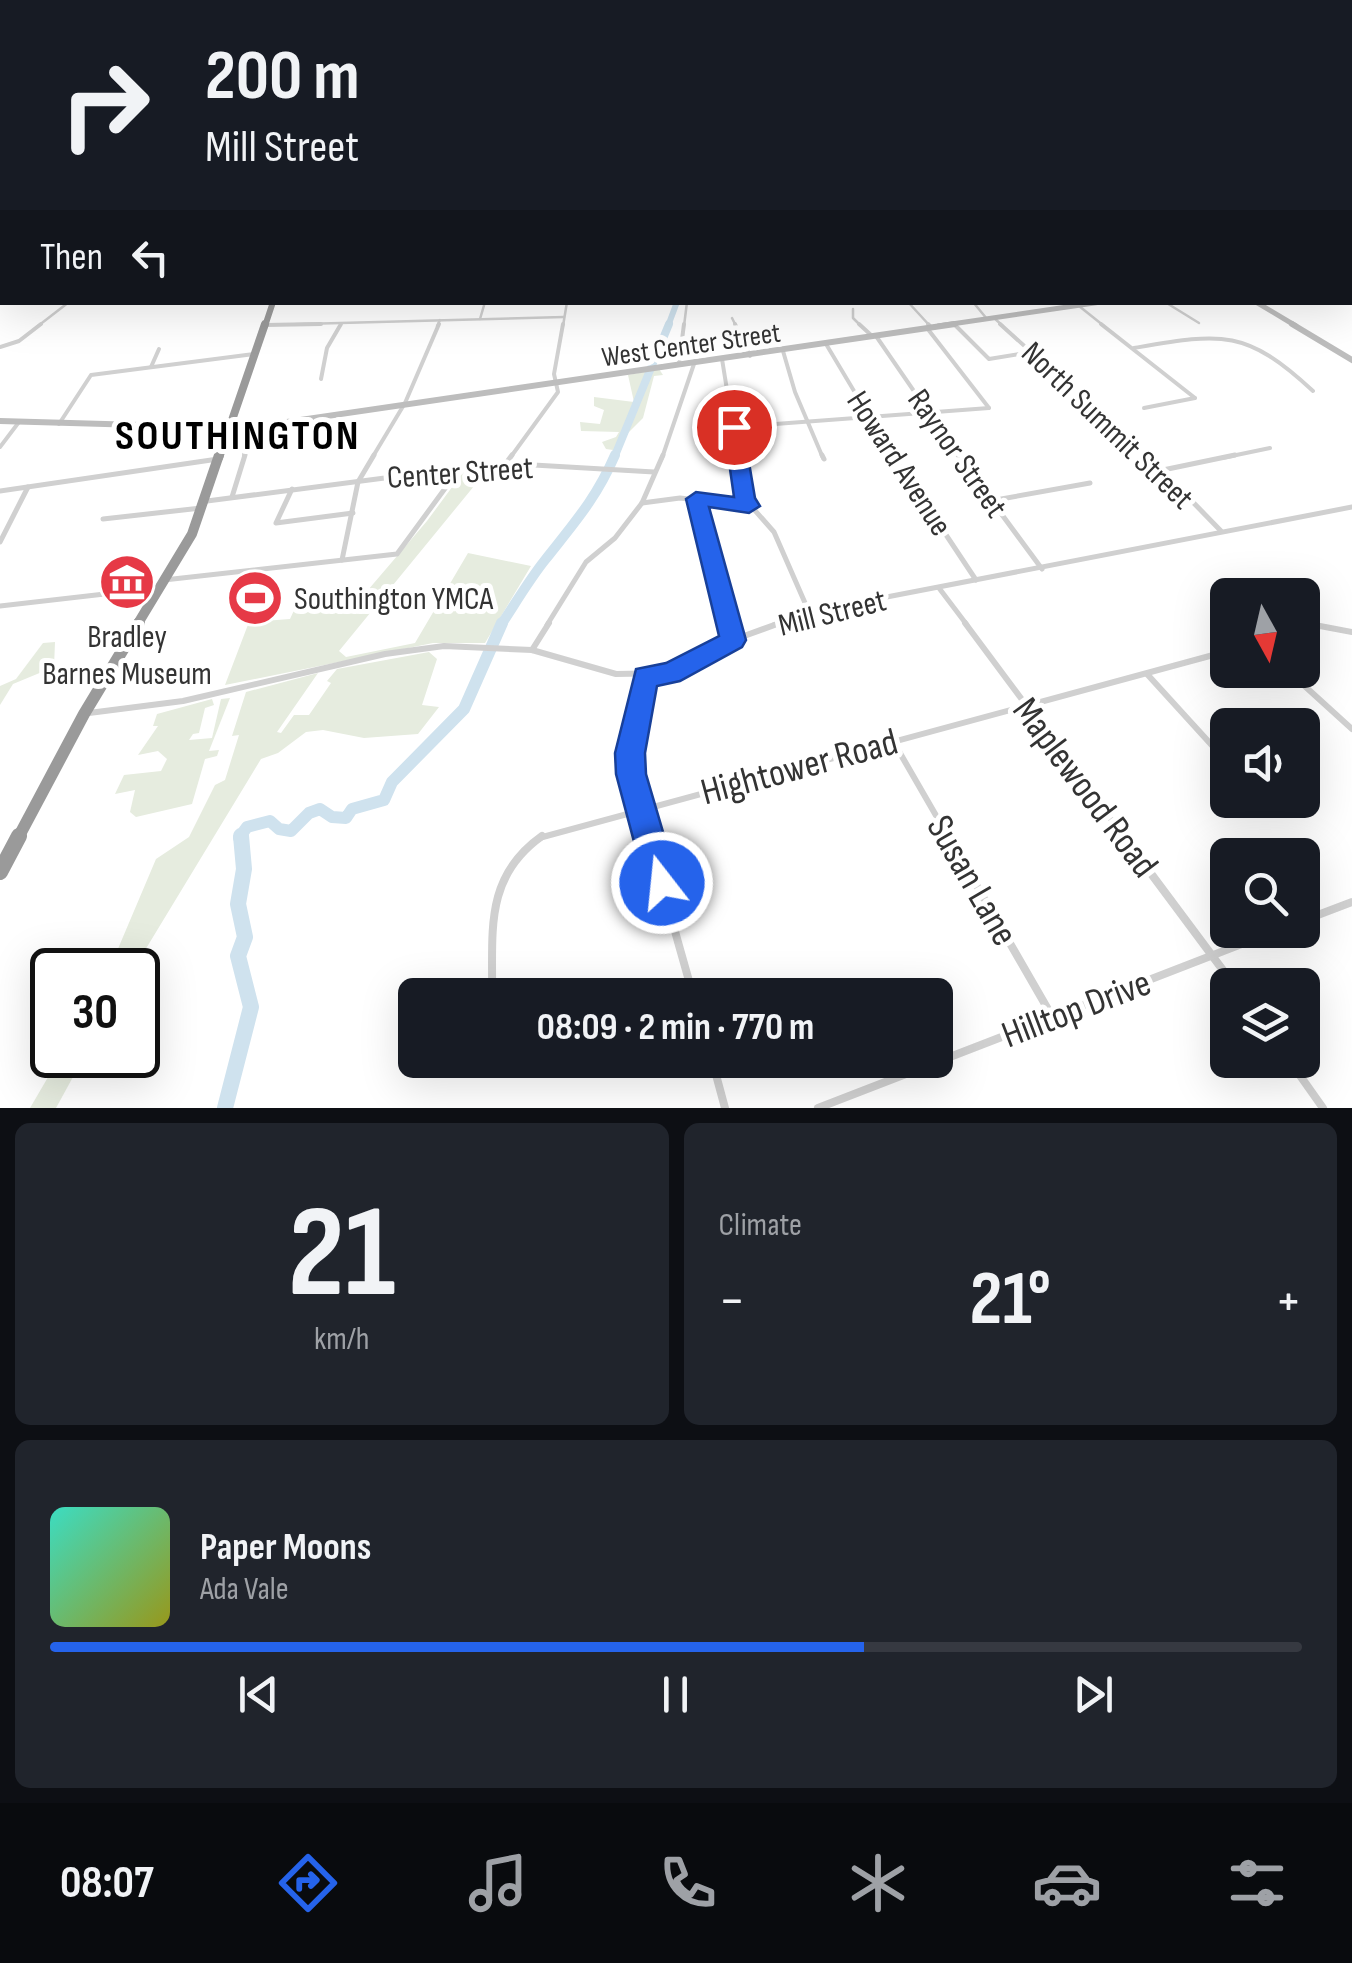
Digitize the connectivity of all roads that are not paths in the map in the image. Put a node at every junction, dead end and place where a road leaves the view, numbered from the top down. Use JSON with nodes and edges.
{"nodes":[{"id":1,"x":65,"y":305,"type":"edge"},
{"id":2,"x":273,"y":305,"type":"edge"},
{"id":3,"x":484,"y":305,"type":"edge"},
{"id":4,"x":566,"y":305,"type":"edge"},
{"id":5,"x":687,"y":305,"type":"edge"},
{"id":6,"x":910,"y":305,"type":"edge"},
{"id":7,"x":976,"y":305,"type":"edge"},
{"id":8,"x":1071,"y":305,"type":"edge"},
{"id":9,"x":1078,"y":305,"type":"edge"},
{"id":10,"x":1170,"y":305,"type":"edge"},
{"id":11,"x":1261,"y":305,"type":"edge"},
{"id":12,"x":853,"y":309,"type":"dead end"},
{"id":13,"x":564,"y":317,"type":"junction"},
{"id":14,"x":732,"y":318,"type":"dead end"},
{"id":15,"x":991,"y":318,"type":"junction"},
{"id":16,"x":480,"y":319,"type":"junction"},
{"id":17,"x":440,"y":320,"type":"junction"},
{"id":18,"x":341,"y":322,"type":"junction"},
{"id":19,"x":1199,"y":323,"type":"dead end"},
{"id":20,"x":954,"y":324,"type":"junction"},
{"id":21,"x":265,"y":325,"type":"junction"},
{"id":22,"x":929,"y":328,"type":"junction"},
{"id":23,"x":874,"y":336,"type":"junction"},
{"id":24,"x":826,"y":344,"type":"junction"},
{"id":25,"x":0,"y":347,"type":"edge"},
{"id":26,"x":1134,"y":348,"type":"junction"},
{"id":27,"x":159,"y":349,"type":"dead end"},
{"id":28,"x":784,"y":351,"type":"junction"},
{"id":29,"x":1032,"y":352,"type":"junction"},
{"id":30,"x":255,"y":354,"type":"junction"},
{"id":31,"x":750,"y":356,"type":"junction"},
{"id":32,"x":722,"y":359,"type":"junction"},
{"id":33,"x":1352,"y":360,"type":"edge"},
{"id":34,"x":695,"y":361,"type":"junction"},
{"id":35,"x":679,"y":363,"type":"junction"},
{"id":36,"x":151,"y":367,"type":"junction"},
{"id":37,"x":321,"y":379,"type":"dead end"},
{"id":38,"x":556,"y":385,"type":"junction"},
{"id":39,"x":1313,"y":391,"type":"dead end"},
{"id":40,"x":405,"y":403,"type":"junction"},
{"id":41,"x":1144,"y":408,"type":"dead end"},
{"id":42,"x":928,"y":413,"type":"junction"},
{"id":43,"x":868,"y":417,"type":"junction"},
{"id":44,"x":0,"y":421,"type":"edge"},
{"id":45,"x":808,"y":421,"type":"junction"},
{"id":46,"x":19,"y":422,"type":"junction"},
{"id":47,"x":59,"y":424,"type":"junction"},
{"id":48,"x":734,"y":427,"type":"junction"},
{"id":49,"x":246,"y":428,"type":"junction"},
{"id":50,"x":232,"y":429,"type":"junction"},
{"id":51,"x":0,"y":447,"type":"edge"},
{"id":52,"x":1270,"y":448,"type":"dead end"},
{"id":53,"x":824,"y":458,"type":"dead end"},
{"id":54,"x":221,"y":459,"type":"junction"},
{"id":55,"x":506,"y":463,"type":"junction"},
{"id":56,"x":460,"y":468,"type":"junction"},
{"id":57,"x":1162,"y":470,"type":"junction"},
{"id":58,"x":654,"y":472,"type":"junction"},
{"id":59,"x":362,"y":478,"type":"junction"},
{"id":60,"x":1090,"y":483,"type":"dead end"},
{"id":61,"x":28,"y":487,"type":"junction"},
{"id":62,"x":292,"y":489,"type":"junction"},
{"id":63,"x":0,"y":491,"type":"edge"},
{"id":64,"x":232,"y":498,"type":"junction"},
{"id":65,"x":696,"y":499,"type":"junction"},
{"id":66,"x":990,"y":501,"type":"junction"},
{"id":67,"x":642,"y":502,"type":"junction"},
{"id":68,"x":206,"y":504,"type":"junction"},
{"id":69,"x":749,"y":506,"type":"junction"},
{"id":70,"x":1352,"y":506,"type":"edge"},
{"id":71,"x":353,"y":513,"type":"junction"},
{"id":72,"x":104,"y":519,"type":"dead end"},
{"id":73,"x":1222,"y":532,"type":"junction"},
{"id":74,"x":0,"y":542,"type":"edge"},
{"id":75,"x":342,"y":561,"type":"junction"},
{"id":76,"x":1042,"y":569,"type":"junction"},
{"id":77,"x":976,"y":580,"type":"junction"},
{"id":78,"x":162,"y":584,"type":"junction"},
{"id":79,"x":938,"y":588,"type":"junction"},
{"id":80,"x":0,"y":606,"type":"edge"},
{"id":81,"x":809,"y":612,"type":"junction"},
{"id":82,"x":1320,"y":626,"type":"edge"},
{"id":83,"x":1352,"y":632,"type":"edge"},
{"id":84,"x":733,"y":640,"type":"junction"},
{"id":85,"x":532,"y":650,"type":"junction"},
{"id":86,"x":1210,"y":656,"type":"edge"},
{"id":87,"x":1146,"y":674,"type":"junction"},
{"id":88,"x":645,"y":676,"type":"junction"},
{"id":89,"x":1307,"y":688,"type":"edge"},
{"id":90,"x":1026,"y":706,"type":"junction"},
{"id":91,"x":84,"y":714,"type":"junction"},
{"id":92,"x":1352,"y":729,"type":"edge"},
{"id":93,"x":893,"y":742,"type":"junction"},
{"id":94,"x":1210,"y":743,"type":"edge"},
{"id":95,"x":641,"y":808,"type":"junction"},
{"id":96,"x":0,"y":872,"type":"edge"},
{"id":97,"x":1352,"y":902,"type":"edge"},
{"id":98,"x":1320,"y":914,"type":"edge"},
{"id":99,"x":1230,"y":948,"type":"edge"},
{"id":100,"x":1212,"y":955,"type":"junction"},
{"id":101,"x":1222,"y":968,"type":"edge"},
{"id":102,"x":493,"y":978,"type":"edge"},
{"id":103,"x":688,"y":978,"type":"edge"},
{"id":104,"x":1052,"y":1018,"type":"junction"},
{"id":105,"x":717,"y":1078,"type":"edge"},
{"id":106,"x":1301,"y":1078,"type":"edge"},
{"id":107,"x":725,"y":1108,"type":"edge"},
{"id":108,"x":818,"y":1108,"type":"edge"},
{"id":109,"x":1322,"y":1108,"type":"edge"}],
"edges":[{"from":1,"to":25,"type":"street"},
{"from":2,"to":21,"type":"highway"},
{"from":3,"to":16,"type":"street"},
{"from":4,"to":13,"type":"street"},
{"from":5,"to":35,"type":"street"},
{"from":6,"to":22,"type":"street"},
{"from":7,"to":15,"type":"street","name":"North Summit Street"},
{"from":8,"to":15,"type":"street","name":"West Center Street"},
{"from":9,"to":26,"type":"street"},
{"from":10,"to":19,"type":"street"},
{"from":11,"to":33,"type":"street"},
{"from":12,"to":23,"type":"street","name":"Raynor Street"},
{"from":13,"to":16,"type":"street"},
{"from":13,"to":38,"type":"street"},
{"from":14,"to":31,"type":"street"},
{"from":15,"to":20,"type":"street","name":"West Center Street"},
{"from":15,"to":29,"type":"street","name":"North Summit Street"},
{"from":16,"to":17,"type":"street"},
{"from":17,"to":18,"type":"street"},
{"from":17,"to":40,"type":"street"},
{"from":18,"to":21,"type":"street"},
{"from":18,"to":37,"type":"street"},
{"from":20,"to":22,"type":"street","name":"West Center Street"},
{"from":20,"to":29,"type":"street"},
{"from":21,"to":30,"type":"highway"},
{"from":22,"to":23,"type":"street","name":"West Center Street"},
{"from":22,"to":42,"type":"street"},
{"from":23,"to":24,"type":"street","name":"West Center Street"},
{"from":23,"to":42,"type":"street","name":"Raynor Street"},
{"from":24,"to":28,"type":"street","name":"West Center Street"},
{"from":24,"to":43,"type":"street","name":"Howard Avenue"},
{"from":26,"to":39,"type":"street"},
{"from":26,"to":41,"type":"street"},
{"from":27,"to":36,"type":"street"},
{"from":28,"to":31,"type":"street","name":"West Center Street"},
{"from":28,"to":45,"type":"street"},
{"from":29,"to":57,"type":"street","name":"North Summit Street"},
{"from":30,"to":36,"type":"street"},
{"from":30,"to":50,"type":"highway"},
{"from":31,"to":32,"type":"street","name":"West Center Street"},
{"from":32,"to":34,"type":"street","name":"West Center Street"},
{"from":32,"to":48,"type":"street"},
{"from":34,"to":35,"type":"street","name":"West Center Street"},
{"from":34,"to":58,"type":"street"},
{"from":35,"to":38,"type":"street","name":"West Center Street"},
{"from":36,"to":47,"type":"street"},
{"from":38,"to":40,"type":"street","name":"West Center Street"},
{"from":38,"to":55,"type":"street"},
{"from":40,"to":49,"type":"street","name":"West Center Street"},
{"from":40,"to":59,"type":"street"},
{"from":42,"to":43,"type":"street"},
{"from":42,"to":66,"type":"street","name":"Raynor Street"},
{"from":43,"to":45,"type":"street"},
{"from":43,"to":77,"type":"street","name":"Howard Avenue"},
{"from":44,"to":46,"type":"street","name":"West Center Street"},
{"from":45,"to":48,"type":"street"},
{"from":45,"to":53,"type":"street"},
{"from":46,"to":47,"type":"street","name":"West Center Street"},
{"from":46,"to":51,"type":"street"},
{"from":47,"to":50,"type":"street","name":"West Center Street"},
{"from":48,"to":69,"type":"street"},
{"from":49,"to":50,"type":"street","name":"West Center Street"},
{"from":49,"to":64,"type":"street"},
{"from":50,"to":54,"type":"highway"},
{"from":52,"to":57,"type":"street"},
{"from":54,"to":61,"type":"street"},
{"from":54,"to":68,"type":"highway"},
{"from":55,"to":56,"type":"street","name":"Center Street"},
{"from":55,"to":58,"type":"street","name":"Center Street"},
{"from":56,"to":59,"type":"street","name":"Center Street"},
{"from":56,"to":75,"type":"street"},
{"from":57,"to":73,"type":"street","name":"North Summit Street"},
{"from":58,"to":67,"type":"street"},
{"from":59,"to":62,"type":"street","name":"Center Street"},
{"from":59,"to":71,"type":"street"},
{"from":60,"to":66,"type":"street"},
{"from":61,"to":63,"type":"street"},
{"from":61,"to":74,"type":"street"},
{"from":62,"to":64,"type":"street","name":"Center Street"},
{"from":62,"to":71,"type":"street"},
{"from":64,"to":68,"type":"street","name":"Center Street"},
{"from":65,"to":67,"type":"street"},
{"from":65,"to":69,"type":"street"},
{"from":65,"to":84,"type":"street"},
{"from":66,"to":76,"type":"street","name":"Raynor Street"},
{"from":67,"to":85,"type":"street"},
{"from":68,"to":72,"type":"street","name":"Center Street"},
{"from":68,"to":78,"type":"highway"},
{"from":69,"to":81,"type":"street"},
{"from":70,"to":73,"type":"street","name":"Mill Street"},
{"from":71,"to":75,"type":"street"},
{"from":73,"to":76,"type":"street","name":"Mill Street"},
{"from":75,"to":78,"type":"street"},
{"from":76,"to":77,"type":"street","name":"Mill Street"},
{"from":77,"to":79,"type":"street","name":"Mill Street"},
{"from":78,"to":80,"type":"street"},
{"from":78,"to":91,"type":"highway"},
{"from":79,"to":81,"type":"street","name":"Mill Street"},
{"from":79,"to":90,"type":"street","name":"Maplewood Road"},
{"from":81,"to":84,"type":"street","name":"Mill Street"},
{"from":82,"to":83,"type":"street"},
{"from":84,"to":88,"type":"street","name":"Mill Street"},
{"from":85,"to":88,"type":"street","name":"Mill Street"},
{"from":85,"to":91,"type":"street","name":"Mill Street"},
{"from":86,"to":87,"type":"street","name":"Hightower Road"},
{"from":87,"to":90,"type":"street","name":"Hightower Road"},
{"from":87,"to":94,"type":"street"},
{"from":88,"to":95,"type":"street"},
{"from":89,"to":92,"type":"street"},
{"from":90,"to":93,"type":"street","name":"Hightower Road"},
{"from":90,"to":100,"type":"street","name":"Maplewood Road"},
{"from":91,"to":96,"type":"highway"},
{"from":93,"to":95,"type":"street","name":"Hightower Road"},
{"from":93,"to":104,"type":"street","name":"Susan Lane"},
{"from":95,"to":102,"type":"street","name":"Hightower Road"},
{"from":95,"to":103,"type":"street"},
{"from":97,"to":98,"type":"street"},
{"from":99,"to":100,"type":"street","name":"Hilltop Drive"},
{"from":100,"to":101,"type":"street","name":"Maplewood Road"},
{"from":100,"to":104,"type":"street","name":"Hilltop Drive"},
{"from":104,"to":108,"type":"street","name":"Hilltop Drive"},
{"from":105,"to":107,"type":"street"},
{"from":106,"to":109,"type":"street"}]}
